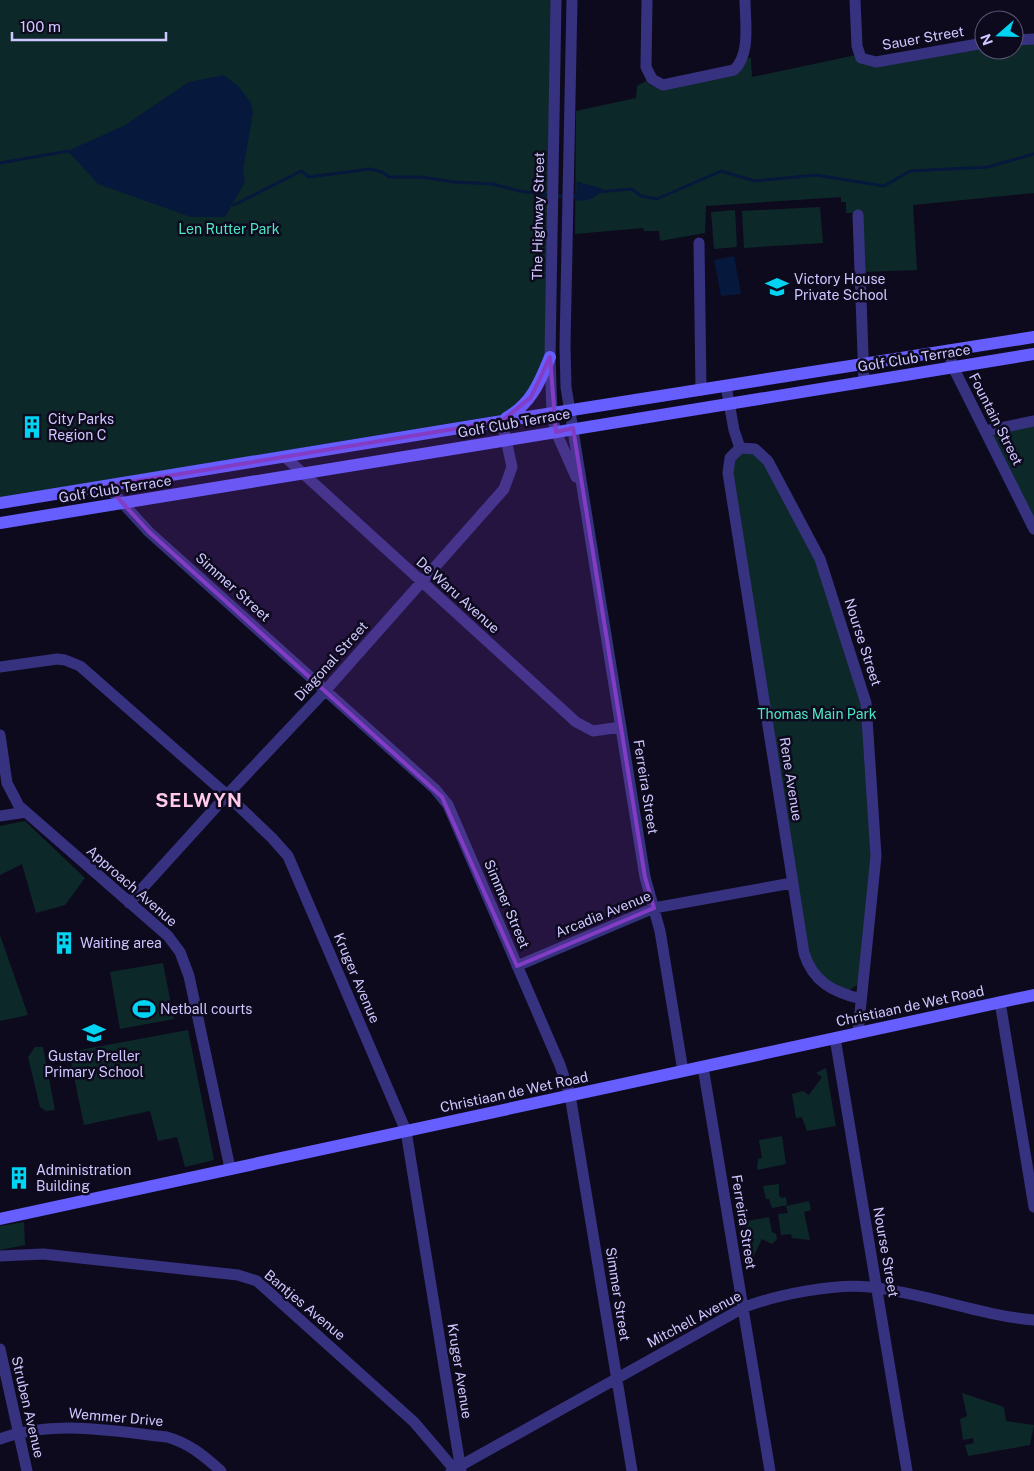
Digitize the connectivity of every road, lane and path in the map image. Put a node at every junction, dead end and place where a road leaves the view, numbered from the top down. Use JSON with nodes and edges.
{"nodes":[{"id":1,"x":556,"y":0,"type":"edge"},
{"id":2,"x":572,"y":0,"type":"edge"},
{"id":3,"x":647,"y":0,"type":"edge"},
{"id":4,"x":745,"y":0,"type":"edge"},
{"id":5,"x":855,"y":0,"type":"edge"},
{"id":6,"x":974,"y":45,"type":"edge"},
{"id":7,"x":858,"y":215,"type":"dead end"},
{"id":8,"x":699,"y":243,"type":"dead end"},
{"id":9,"x":1034,"y":337,"type":"edge"},
{"id":10,"x":948,"y":350,"type":"junction"},
{"id":11,"x":1034,"y":354,"type":"edge"},
{"id":12,"x":550,"y":356,"type":"junction"},
{"id":13,"x":863,"y":364,"type":"junction"},
{"id":14,"x":953,"y":367,"type":"junction"},
{"id":15,"x":864,"y":382,"type":"junction"},
{"id":16,"x":726,"y":386,"type":"junction"},
{"id":17,"x":700,"y":390,"type":"junction"},
{"id":18,"x":729,"y":403,"type":"junction"},
{"id":19,"x":569,"y":410,"type":"junction"},
{"id":20,"x":552,"y":414,"type":"junction"},
{"id":21,"x":502,"y":421,"type":"junction"},
{"id":22,"x":1034,"y":422,"type":"edge"},
{"id":23,"x":573,"y":428,"type":"junction"},
{"id":24,"x":985,"y":431,"type":"junction"},
{"id":25,"x":556,"y":432,"type":"junction"},
{"id":26,"x":506,"y":440,"type":"junction"},
{"id":27,"x":740,"y":448,"type":"junction"},
{"id":28,"x":284,"y":457,"type":"junction"},
{"id":29,"x":302,"y":474,"type":"junction"},
{"id":30,"x":107,"y":486,"type":"junction"},
{"id":31,"x":122,"y":502,"type":"junction"},
{"id":32,"x":0,"y":503,"type":"edge"},
{"id":33,"x":586,"y":507,"type":"junction"},
{"id":34,"x":0,"y":523,"type":"edge"},
{"id":35,"x":1034,"y":528,"type":"edge"},
{"id":36,"x":420,"y":581,"type":"junction"},
{"id":37,"x":0,"y":667,"type":"edge"},
{"id":38,"x":326,"y":691,"type":"junction"},
{"id":39,"x":621,"y":727,"type":"junction"},
{"id":40,"x":0,"y":735,"type":"edge"},
{"id":41,"x":226,"y":795,"type":"junction"},
{"id":42,"x":26,"y":812,"type":"junction"},
{"id":43,"x":0,"y":816,"type":"edge"},
{"id":44,"x":792,"y":883,"type":"junction"},
{"id":45,"x":129,"y":903,"type":"junction"},
{"id":46,"x":654,"y":908,"type":"junction"},
{"id":47,"x":517,"y":966,"type":"junction"},
{"id":48,"x":1034,"y":995,"type":"edge"},
{"id":49,"x":861,"y":999,"type":"junction"},
{"id":50,"x":1000,"y":1002,"type":"junction"},
{"id":51,"x":858,"y":1032,"type":"junction"},
{"id":52,"x":835,"y":1038,"type":"junction"},
{"id":53,"x":703,"y":1067,"type":"junction"},
{"id":54,"x":683,"y":1070,"type":"junction"},
{"id":55,"x":570,"y":1094,"type":"junction"},
{"id":56,"x":406,"y":1131,"type":"junction"},
{"id":57,"x":230,"y":1168,"type":"junction"},
{"id":58,"x":1034,"y":1206,"type":"edge"},
{"id":59,"x":0,"y":1219,"type":"edge"},
{"id":60,"x":0,"y":1256,"type":"edge"},
{"id":61,"x":878,"y":1288,"type":"junction"},
{"id":62,"x":743,"y":1308,"type":"junction"},
{"id":63,"x":1034,"y":1320,"type":"edge"},
{"id":64,"x":0,"y":1349,"type":"edge"},
{"id":65,"x":617,"y":1378,"type":"junction"},
{"id":66,"x":18,"y":1432,"type":"junction"},
{"id":67,"x":0,"y":1439,"type":"edge"},
{"id":68,"x":457,"y":1469,"type":"edge"},
{"id":69,"x":27,"y":1471,"type":"edge"},
{"id":70,"x":221,"y":1471,"type":"edge"},
{"id":71,"x":632,"y":1471,"type":"edge"},
{"id":72,"x":770,"y":1471,"type":"edge"},
{"id":73,"x":907,"y":1471,"type":"edge"}],
"edges":[{"from":1,"to":12,"type":"street","name":"The Highway Street"},
{"from":2,"to":19,"type":"street"},
{"from":3,"to":4,"type":"street"},
{"from":5,"to":6,"type":"street","name":"Sauer Street"},
{"from":7,"to":13,"type":"street"},
{"from":8,"to":17,"type":"street"},
{"from":9,"to":10,"type":"street","name":"Golf Club Terrace"},
{"from":10,"to":13,"type":"street","name":"Golf Club Terrace"},
{"from":10,"to":14,"type":"street","name":"Fountain Street"},
{"from":11,"to":14,"type":"street","name":"Golf Club Terrace"},
{"from":12,"to":20,"type":"street","name":"The Highway Street"},
{"from":12,"to":21,"type":"street"},
{"from":13,"to":15,"type":"street"},
{"from":13,"to":16,"type":"street","name":"Golf Club Terrace"},
{"from":14,"to":15,"type":"street","name":"Golf Club Terrace"},
{"from":14,"to":24,"type":"street","name":"Fountain Street"},
{"from":15,"to":18,"type":"street","name":"Golf Club Terrace"},
{"from":16,"to":17,"type":"street","name":"Golf Club Terrace"},
{"from":16,"to":18,"type":"street"},
{"from":17,"to":19,"type":"street","name":"Golf Club Terrace"},
{"from":18,"to":23,"type":"street","name":"Golf Club Terrace"},
{"from":18,"to":27,"type":"street"},
{"from":19,"to":20,"type":"street","name":"Golf Club Terrace"},
{"from":19,"to":23,"type":"street"},
{"from":20,"to":21,"type":"street","name":"Golf Club Terrace"},
{"from":20,"to":25,"type":"street","name":"The Highway Street"},
{"from":21,"to":26,"type":"street","name":"Diagonal Street"},
{"from":21,"to":28,"type":"street","name":"Golf Club Terrace"},
{"from":22,"to":24,"type":"street"},
{"from":23,"to":25,"type":"street","name":"Golf Club Terrace"},
{"from":23,"to":33,"type":"street","name":"Ferreira Street"},
{"from":24,"to":35,"type":"street","name":"Fountain Street"},
{"from":25,"to":26,"type":"street","name":"Golf Club Terrace"},
{"from":25,"to":33,"type":"street","name":"Ferreira Street"},
{"from":26,"to":29,"type":"street","name":"Golf Club Terrace"},
{"from":26,"to":36,"type":"street","name":"Diagonal Street"},
{"from":27,"to":44,"type":"street","name":"Rene Avenue"},
{"from":27,"to":49,"type":"street","name":"Nourse Street"},
{"from":28,"to":29,"type":"street","name":"De Waru Avenue"},
{"from":28,"to":30,"type":"street","name":"Golf Club Terrace"},
{"from":29,"to":31,"type":"street","name":"Golf Club Terrace"},
{"from":29,"to":36,"type":"street","name":"De Waru Avenue"},
{"from":30,"to":31,"type":"street","name":"Simmer Street"},
{"from":30,"to":32,"type":"street","name":"Golf Club Terrace"},
{"from":31,"to":34,"type":"street","name":"Golf Club Terrace"},
{"from":31,"to":38,"type":"street","name":"Simmer Street"},
{"from":33,"to":39,"type":"street","name":"Ferreira Street"},
{"from":36,"to":38,"type":"street","name":"Diagonal Street"},
{"from":36,"to":39,"type":"street","name":"De Waru Avenue"},
{"from":37,"to":41,"type":"street","name":"Kruger Avenue"},
{"from":38,"to":41,"type":"street","name":"Diagonal Street"},
{"from":38,"to":47,"type":"street","name":"Simmer Street"},
{"from":39,"to":46,"type":"street","name":"Ferreira Street"},
{"from":40,"to":42,"type":"street","name":"Approach Avenue"},
{"from":41,"to":45,"type":"street","name":"Diagonal Street"},
{"from":41,"to":56,"type":"street","name":"Kruger Avenue"},
{"from":42,"to":43,"type":"street"},
{"from":42,"to":45,"type":"street","name":"Approach Avenue"},
{"from":44,"to":46,"type":"street","name":"Arcadia Avenue"},
{"from":44,"to":49,"type":"street","name":"Rene Avenue"},
{"from":45,"to":57,"type":"street","name":"Approach Avenue"},
{"from":46,"to":47,"type":"street","name":"Arcadia Avenue"},
{"from":46,"to":54,"type":"street","name":"Ferreira Street"},
{"from":47,"to":55,"type":"street","name":"Simmer Street"},
{"from":48,"to":50,"type":"street","name":"Christiaan de Wet Road"},
{"from":49,"to":51,"type":"street","name":"Nourse Street"},
{"from":50,"to":51,"type":"street","name":"Christiaan de Wet Road"},
{"from":50,"to":58,"type":"street"},
{"from":51,"to":52,"type":"street","name":"Christiaan de Wet Road"},
{"from":52,"to":53,"type":"street","name":"Christiaan de Wet Road"},
{"from":52,"to":61,"type":"street","name":"Nourse Street"},
{"from":53,"to":54,"type":"street","name":"Christiaan de Wet Road"},
{"from":53,"to":62,"type":"street","name":"Ferreira Street"},
{"from":54,"to":55,"type":"street","name":"Christiaan de Wet Road"},
{"from":55,"to":56,"type":"street","name":"Christiaan de Wet Road"},
{"from":55,"to":65,"type":"street","name":"Simmer Street"},
{"from":56,"to":57,"type":"street","name":"Christiaan de Wet Road"},
{"from":56,"to":68,"type":"street","name":"Kruger Avenue"},
{"from":57,"to":59,"type":"street","name":"Christiaan de Wet Road"},
{"from":60,"to":68,"type":"street","name":"Bantjes Avenue"},
{"from":61,"to":62,"type":"street","name":"Mitchell Avenue"},
{"from":61,"to":63,"type":"street","name":"Mitchell Avenue"},
{"from":61,"to":73,"type":"street","name":"Nourse Street"},
{"from":62,"to":65,"type":"street","name":"Mitchell Avenue"},
{"from":62,"to":72,"type":"street","name":"Ferreira Street"},
{"from":64,"to":66,"type":"street","name":"Struben Avenue"},
{"from":65,"to":68,"type":"street","name":"Mitchell Avenue"},
{"from":65,"to":71,"type":"street","name":"Simmer Street"},
{"from":66,"to":67,"type":"street","name":"Wemmer Drive"},
{"from":66,"to":69,"type":"street","name":"Struben Avenue"},
{"from":66,"to":70,"type":"street","name":"Wemmer Drive"}]}
